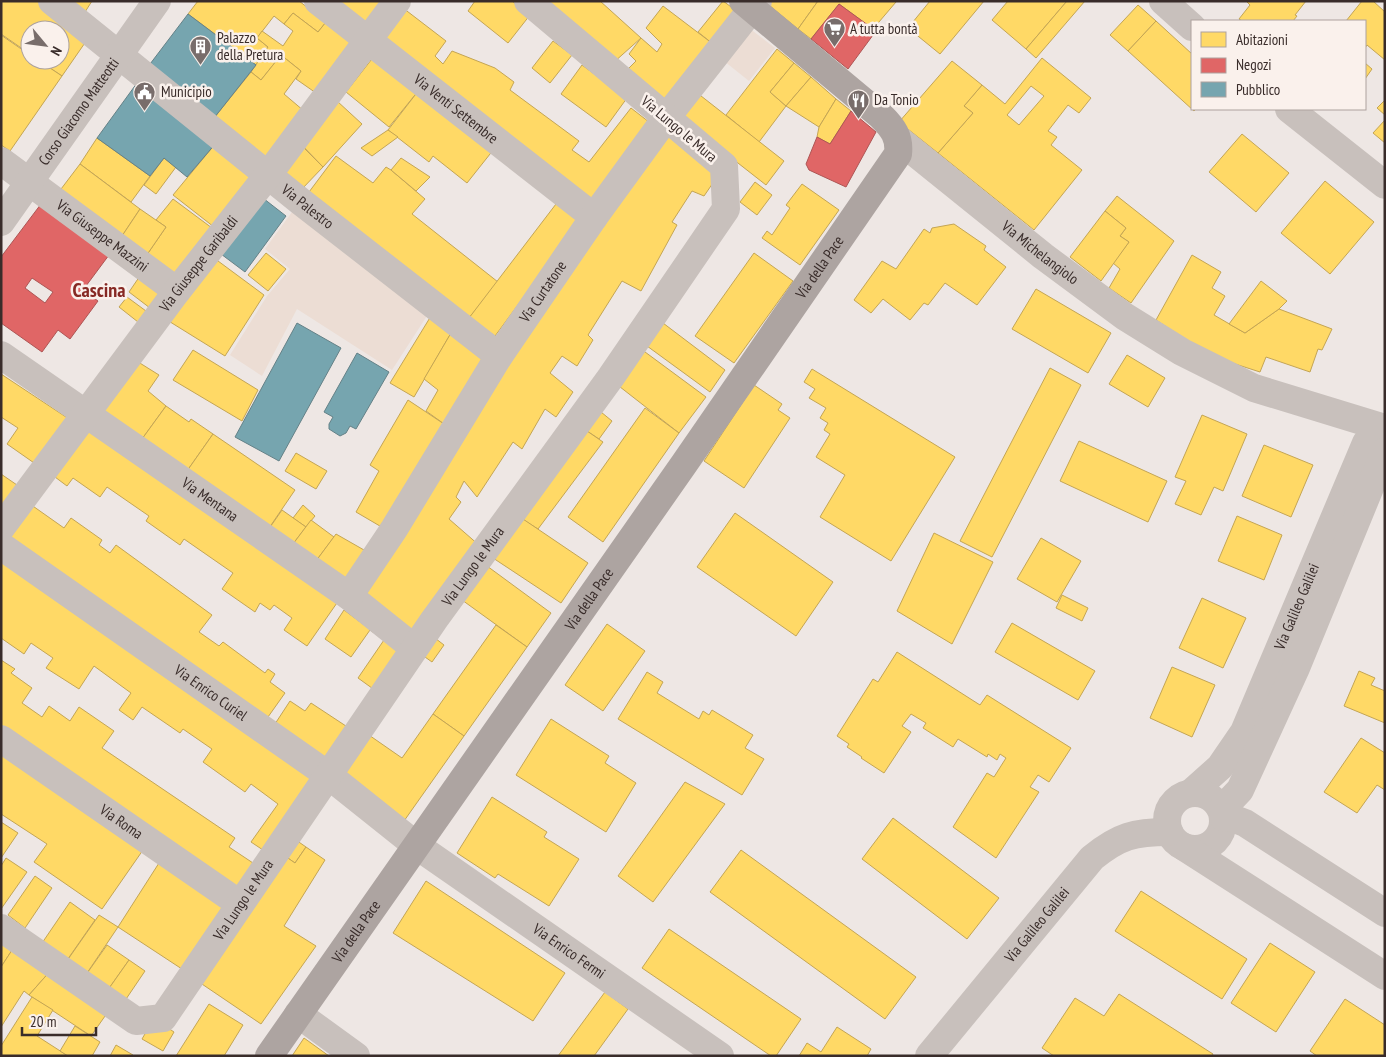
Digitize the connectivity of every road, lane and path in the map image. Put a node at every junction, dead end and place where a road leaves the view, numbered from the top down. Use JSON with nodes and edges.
{"nodes":[{"id":1,"x":52,"y":1,"type":"edge"},
{"id":2,"x":157,"y":1,"type":"edge"},
{"id":3,"x":318,"y":1,"type":"edge"},
{"id":4,"x":396,"y":1,"type":"edge"},
{"id":5,"x":528,"y":1,"type":"edge"},
{"id":6,"x":1163,"y":1,"type":"edge"},
{"id":7,"x":751,"y":4,"type":"edge"},
{"id":8,"x":1191,"y":26,"type":"edge"},
{"id":9,"x":368,"y":42,"type":"junction"},
{"id":10,"x":119,"y":54,"type":"junction"},
{"id":11,"x":1290,"y":110,"type":"edge"},
{"id":12,"x":666,"y":118,"type":"junction"},
{"id":13,"x":898,"y":139,"type":"junction"},
{"id":14,"x":1,"y":161,"type":"edge"},
{"id":15,"x":268,"y":175,"type":"junction"},
{"id":16,"x":30,"y":181,"type":"junction"},
{"id":17,"x":1385,"y":185,"type":"edge"},
{"id":18,"x":594,"y":217,"type":"junction"},
{"id":19,"x":1,"y":222,"type":"edge"},
{"id":20,"x":177,"y":291,"type":"junction"},
{"id":21,"x":1,"y":356,"type":"edge"},
{"id":22,"x":499,"y":356,"type":"junction"},
{"id":23,"x":86,"y":414,"type":"junction"},
{"id":24,"x":1384,"y":433,"type":"edge"},
{"id":25,"x":1,"y":528,"type":"edge"},
{"id":26,"x":1,"y":546,"type":"edge"},
{"id":27,"x":349,"y":596,"type":"junction"},
{"id":28,"x":414,"y":648,"type":"junction"},
{"id":29,"x":1,"y":740,"type":"edge"},
{"id":30,"x":328,"y":775,"type":"junction"},
{"id":31,"x":1192,"y":792,"type":"junction"},
{"id":32,"x":1223,"y":813,"type":"junction"},
{"id":33,"x":1176,"y":840,"type":"junction"},
{"id":34,"x":417,"y":846,"type":"junction"},
{"id":35,"x":240,"y":904,"type":"junction"},
{"id":36,"x":1385,"y":913,"type":"edge"},
{"id":37,"x":1,"y":928,"type":"edge"},
{"id":38,"x":1385,"y":976,"type":"edge"},
{"id":39,"x":298,"y":1014,"type":"junction"},
{"id":40,"x":269,"y":1056,"type":"edge"},
{"id":41,"x":356,"y":1056,"type":"edge"},
{"id":42,"x":720,"y":1056,"type":"edge"},
{"id":43,"x":929,"y":1056,"type":"edge"}],
"edges":[{"from":1,"to":10,"type":"street","name":"Via Palestro"},
{"from":2,"to":10,"type":"street","name":"Corso Giacomo Matteotti"},
{"from":3,"to":9,"type":"street","name":"Via Venti Settembre"},
{"from":4,"to":9,"type":"street","name":"Via Giuseppe Garibaldi"},
{"from":5,"to":12,"type":"street","name":"Via Lungo le Mura"},
{"from":6,"to":8,"type":"street"},
{"from":7,"to":12,"type":"street","name":"Via Curtatone"},
{"from":7,"to":13,"type":"main road","name":"Via Michelangiolo"},
{"from":9,"to":15,"type":"street","name":"Via Giuseppe Garibaldi"},
{"from":9,"to":18,"type":"street","name":"Via Venti Settembre"},
{"from":10,"to":15,"type":"street","name":"Via Palestro"},
{"from":10,"to":16,"type":"street","name":"Corso Giacomo Matteotti"},
{"from":11,"to":17,"type":"street"},
{"from":12,"to":18,"type":"street","name":"Via Curtatone"},
{"from":12,"to":28,"type":"street","name":"Via Lungo le Mura"},
{"from":13,"to":24,"type":"street","name":"Via Michelangiolo"},
{"from":13,"to":34,"type":"main road","name":"Via della Pace"},
{"from":14,"to":16,"type":"street","name":"Via Giuseppe Mazzini"},
{"from":15,"to":20,"type":"street","name":"Via Giuseppe Garibaldi"},
{"from":15,"to":22,"type":"street","name":"Via Palestro"},
{"from":16,"to":19,"type":"street","name":"Corso Giacomo Matteotti"},
{"from":16,"to":20,"type":"street","name":"Via Giuseppe Mazzini"},
{"from":18,"to":22,"type":"street","name":"Via Curtatone"},
{"from":20,"to":23,"type":"street","name":"Via Giuseppe Garibaldi"},
{"from":21,"to":23,"type":"street","name":"Via Mentana"},
{"from":22,"to":27,"type":"street","name":"Via Curtatone"},
{"from":23,"to":25,"type":"street","name":"Via Giuseppe Garibaldi"},
{"from":23,"to":27,"type":"street","name":"Via Mentana"},
{"from":24,"to":31,"type":"street","name":"Via Galileo Galilei"},
{"from":24,"to":32,"type":"street","name":"Via Galileo Galilei"},
{"from":26,"to":30,"type":"street","name":"Via Enrico Curiel"},
{"from":27,"to":28,"type":"street","name":"Via Mentana"},
{"from":28,"to":30,"type":"street","name":"Via Lungo le Mura"},
{"from":29,"to":35,"type":"street","name":"Via Roma"},
{"from":30,"to":34,"type":"street","name":"Via Enrico Curiel"},
{"from":30,"to":35,"type":"street","name":"Via Lungo le Mura"},
{"from":31,"to":32,"type":"street"},
{"from":31,"to":33,"type":"street","name":"Via Galileo Galilei"},
{"from":32,"to":33,"type":"street","name":"Via Galileo Galilei"},
{"from":32,"to":36,"type":"street"},
{"from":33,"to":38,"type":"street"},
{"from":33,"to":43,"type":"street","name":"Via Galileo Galilei"},
{"from":34,"to":39,"type":"main road","name":"Via della Pace"},
{"from":34,"to":42,"type":"street","name":"Via Enrico Fermi"},
{"from":35,"to":37,"type":"street","name":"Via Lungo le Mura"},
{"from":39,"to":40,"type":"main road","name":"Via della Pace"},
{"from":39,"to":41,"type":"street"}]}
